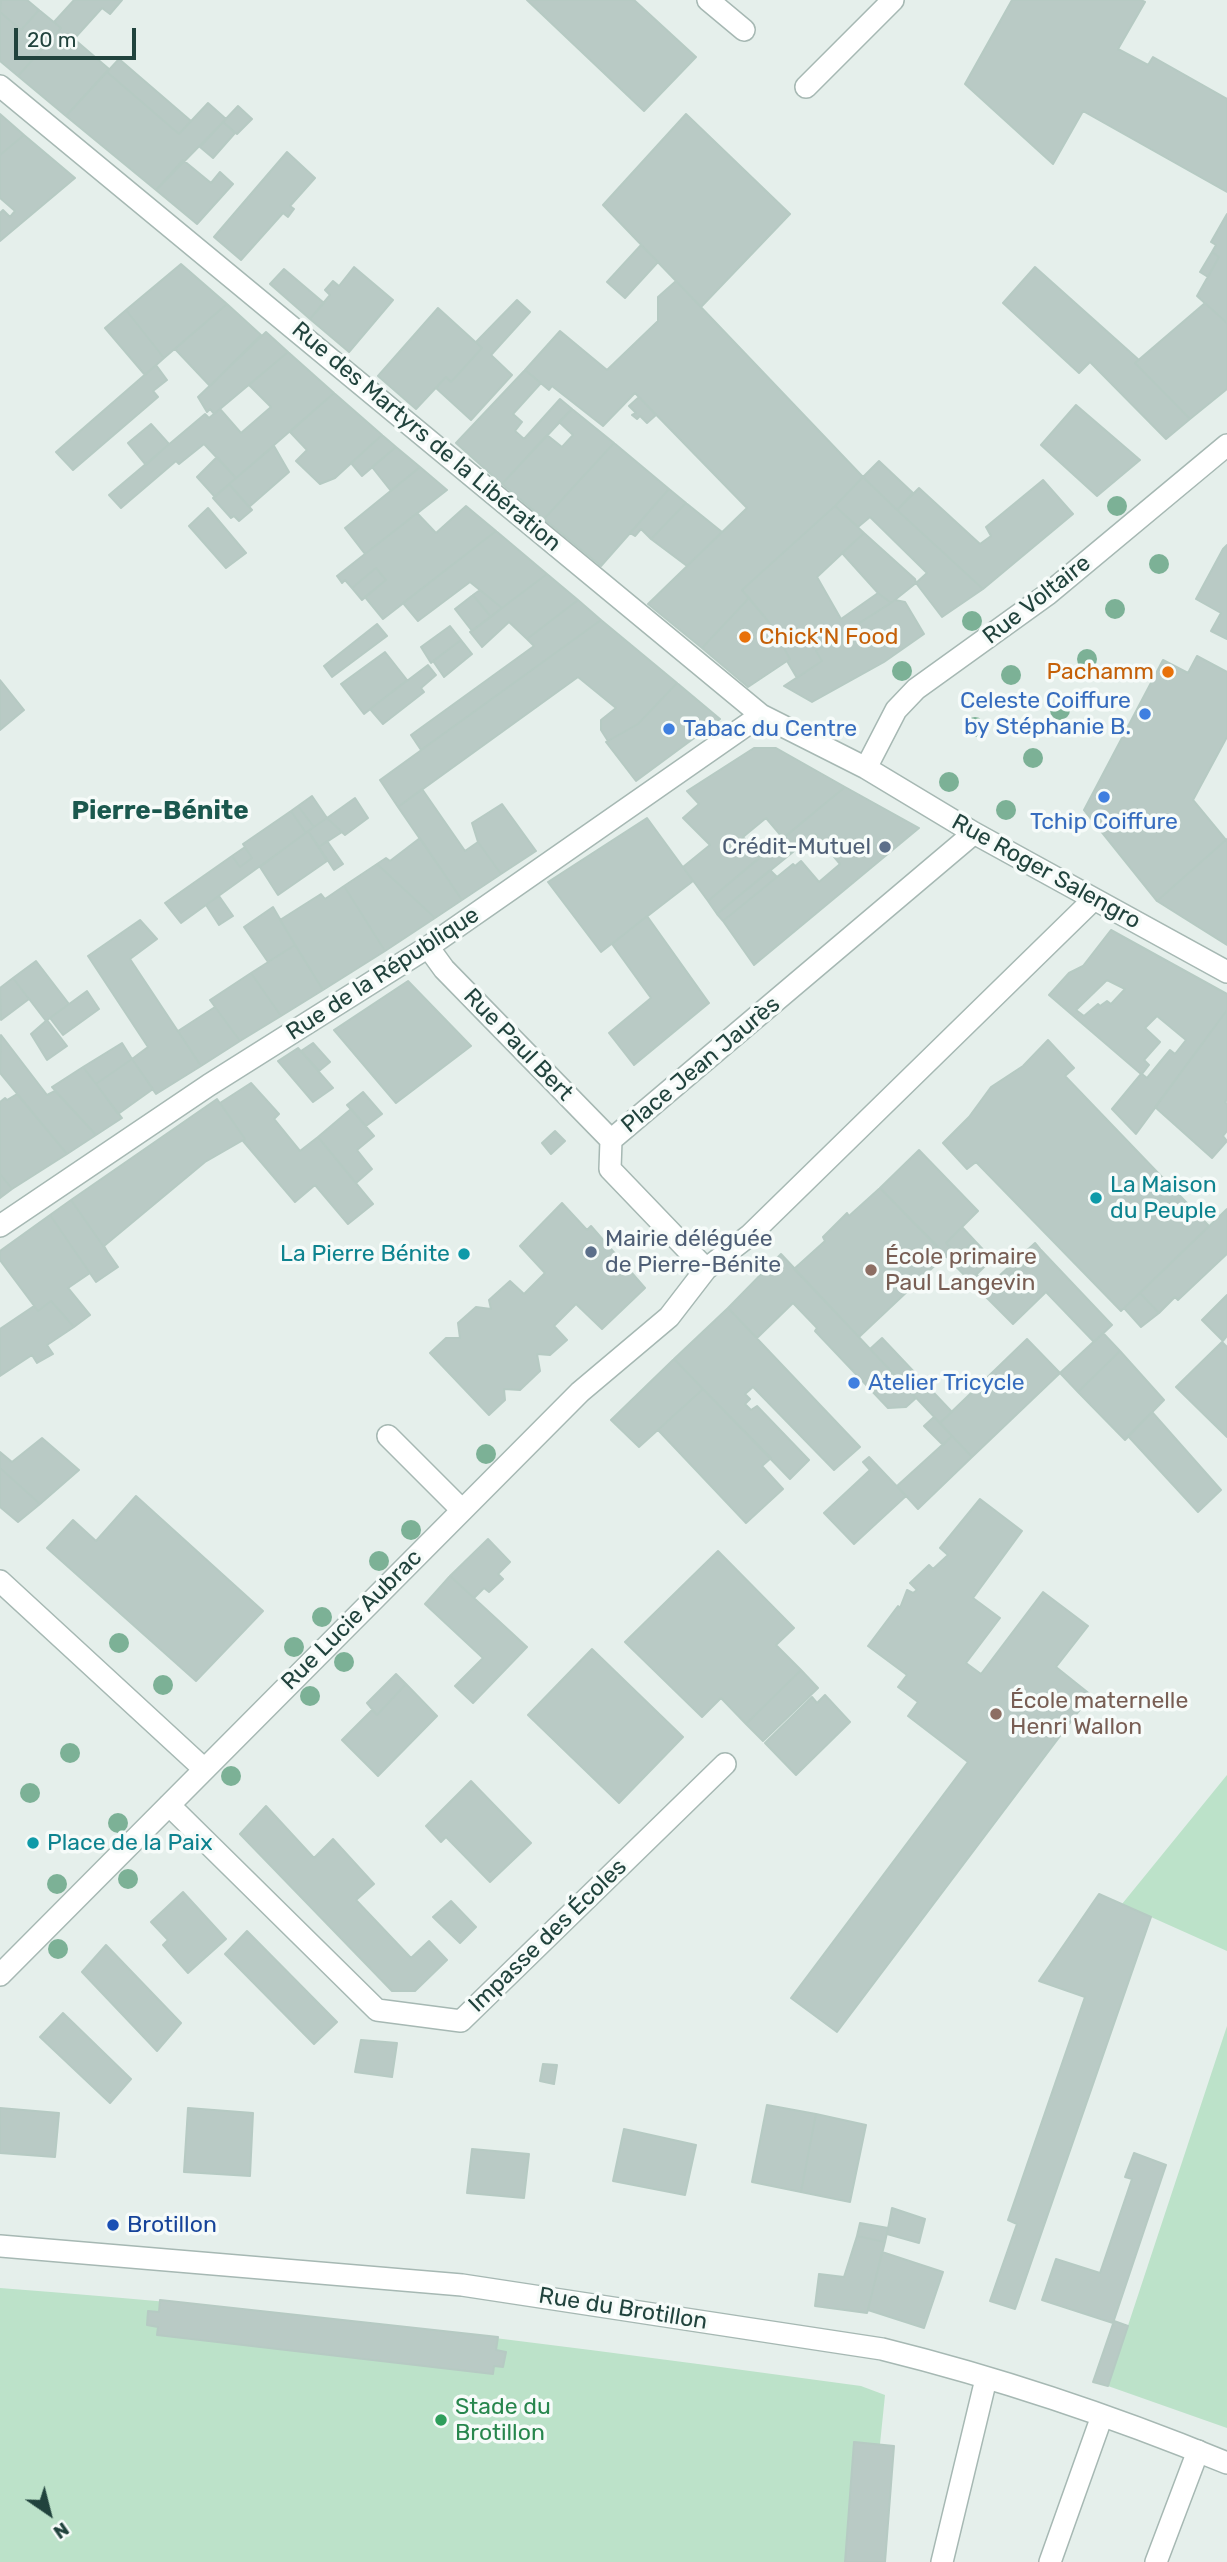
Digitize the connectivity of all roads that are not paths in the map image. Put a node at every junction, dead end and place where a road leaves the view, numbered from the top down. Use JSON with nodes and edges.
{"nodes":[{"id":1,"x":708,"y":0,"type":"edge"},
{"id":2,"x":893,"y":0,"type":"edge"},
{"id":3,"x":744,"y":30,"type":"dead end"},
{"id":4,"x":0,"y":86,"type":"edge"},
{"id":5,"x":806,"y":87,"type":"dead end"},
{"id":6,"x":1227,"y":445,"type":"edge"},
{"id":7,"x":761,"y":715,"type":"junction"},
{"id":8,"x":866,"y":768,"type":"junction"},
{"id":9,"x":974,"y":832,"type":"junction"},
{"id":10,"x":1094,"y":899,"type":"junction"},
{"id":11,"x":428,"y":947,"type":"junction"},
{"id":12,"x":1227,"y":972,"type":"edge"},
{"id":13,"x":611,"y":1140,"type":"junction"},
{"id":14,"x":0,"y":1226,"type":"edge"},
{"id":15,"x":706,"y":1269,"type":"junction"},
{"id":16,"x":388,"y":1436,"type":"dead end"},
{"id":17,"x":462,"y":1510,"type":"junction"},
{"id":18,"x":0,"y":1581,"type":"edge"},
{"id":19,"x":725,"y":1764,"type":"dead end"},
{"id":20,"x":203,"y":1768,"type":"junction"},
{"id":21,"x":169,"y":1805,"type":"junction"},
{"id":22,"x":0,"y":1975,"type":"edge"},
{"id":23,"x":0,"y":2246,"type":"edge"},
{"id":24,"x":986,"y":2379,"type":"junction"},
{"id":25,"x":1102,"y":2416,"type":"junction"},
{"id":26,"x":1198,"y":2451,"type":"junction"},
{"id":27,"x":1227,"y":2463,"type":"edge"},
{"id":28,"x":942,"y":2562,"type":"edge"},
{"id":29,"x":1050,"y":2562,"type":"edge"},
{"id":30,"x":1156,"y":2562,"type":"edge"}],
"edges":[{"from":1,"to":3,"type":"street"},
{"from":2,"to":5,"type":"street"},
{"from":4,"to":7,"type":"street","name":"Rue des Martyrs de la Libération"},
{"from":6,"to":8,"type":"street","name":"Rue Voltaire"},
{"from":7,"to":8,"type":"street","name":"Rue des Martyrs de la Libération"},
{"from":7,"to":11,"type":"street","name":"Rue de la République"},
{"from":8,"to":9,"type":"street","name":"Rue Roger Salengro"},
{"from":9,"to":10,"type":"street","name":"Rue Roger Salengro"},
{"from":9,"to":13,"type":"street","name":"Place Jean Jaurès"},
{"from":10,"to":12,"type":"street","name":"Rue Roger Salengro"},
{"from":10,"to":15,"type":"street"},
{"from":11,"to":13,"type":"street","name":"Rue Paul Bert"},
{"from":11,"to":14,"type":"street","name":"Rue de la République"},
{"from":13,"to":15,"type":"street","name":"Place Jean Jaurès"},
{"from":15,"to":17,"type":"street","name":"Rue Lucie Aubrac"},
{"from":16,"to":17,"type":"street"},
{"from":17,"to":20,"type":"street","name":"Rue Lucie Aubrac"},
{"from":18,"to":20,"type":"street"},
{"from":19,"to":21,"type":"street","name":"Impasse des Écoles"},
{"from":20,"to":21,"type":"street","name":"Rue Lucie Aubrac"},
{"from":21,"to":22,"type":"street","name":"Rue Lucie Aubrac"},
{"from":23,"to":24,"type":"street","name":"Rue du Brotillon"},
{"from":24,"to":25,"type":"street","name":"Rue du Brotillon"},
{"from":24,"to":28,"type":"street"},
{"from":25,"to":26,"type":"street","name":"Rue du Brotillon"},
{"from":25,"to":29,"type":"street"},
{"from":26,"to":27,"type":"street","name":"Rue du Brotillon"},
{"from":26,"to":30,"type":"street"}]}
